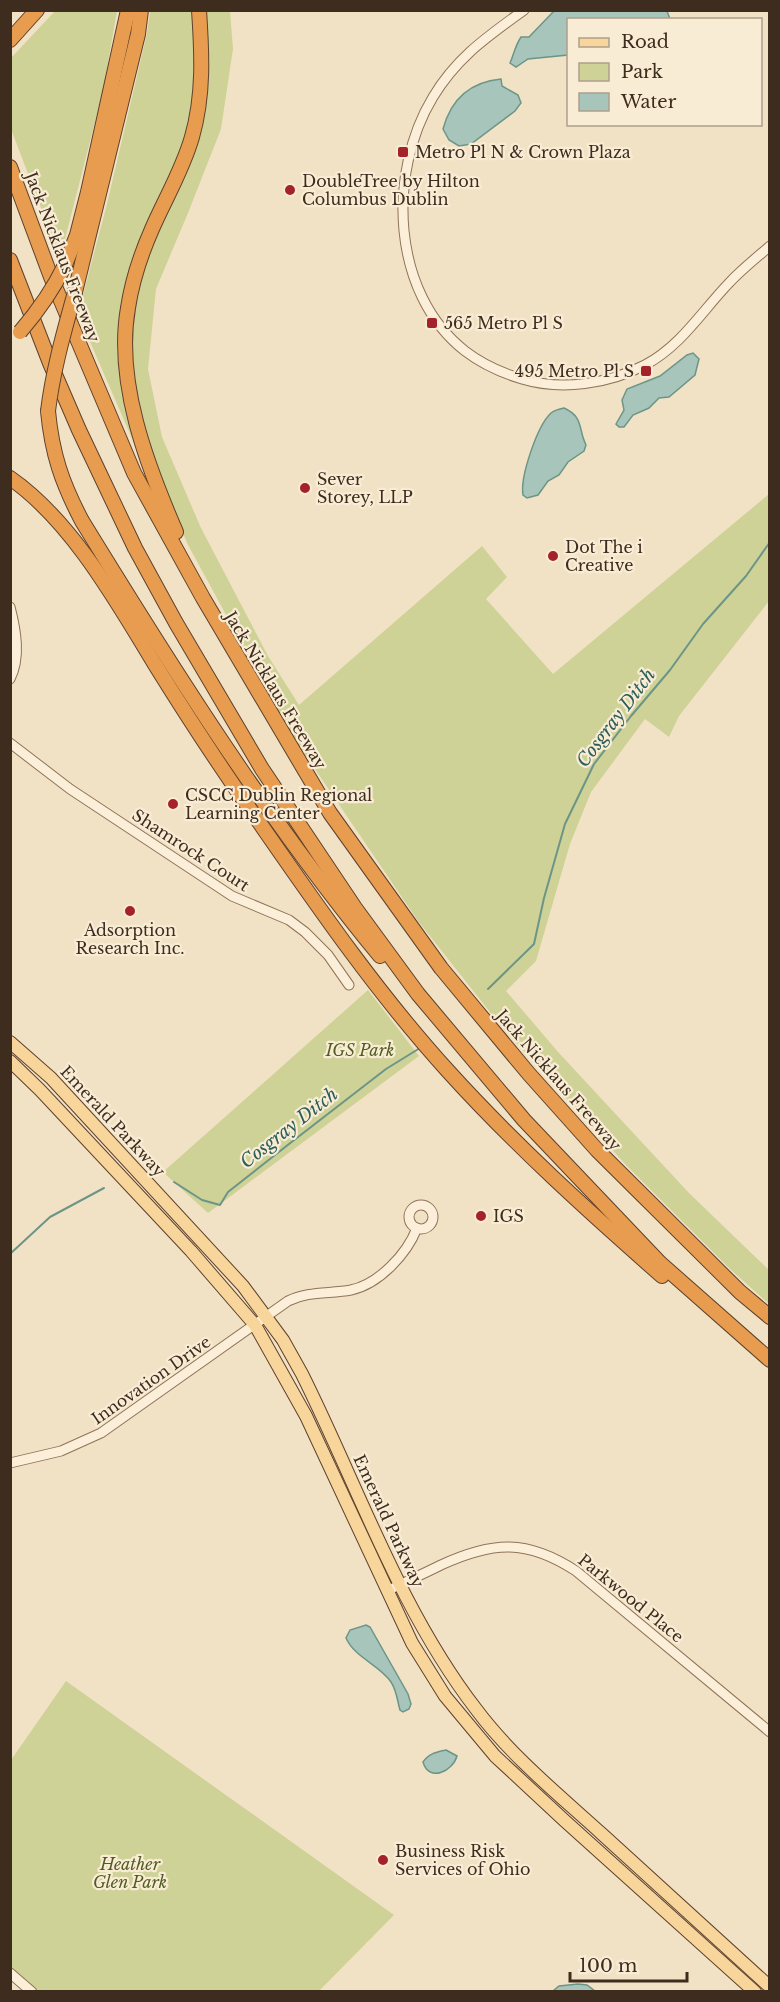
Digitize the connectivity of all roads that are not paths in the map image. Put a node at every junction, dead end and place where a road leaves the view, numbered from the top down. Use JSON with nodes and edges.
{"nodes":[{"id":1,"x":37,"y":10,"type":"edge"},
{"id":2,"x":128,"y":10,"type":"edge"},
{"id":3,"x":141,"y":10,"type":"edge"},
{"id":4,"x":199,"y":10,"type":"edge"},
{"id":5,"x":524,"y":10,"type":"edge"},
{"id":6,"x":15,"y":35,"type":"edge"},
{"id":7,"x":10,"y":167,"type":"edge"},
{"id":8,"x":770,"y":246,"type":"edge"},
{"id":9,"x":10,"y":260,"type":"edge"},
{"id":10,"x":15,"y":336,"type":"edge"},
{"id":11,"x":10,"y":478,"type":"edge"},
{"id":12,"x":10,"y":607,"type":"edge"},
{"id":13,"x":212,"y":614,"type":"junction"},
{"id":14,"x":10,"y":680,"type":"edge"},
{"id":15,"x":10,"y":743,"type":"edge"},
{"id":16,"x":349,"y":985,"type":"dead end"},
{"id":17,"x":10,"y":1042,"type":"edge"},
{"id":18,"x":460,"y":1045,"type":"junction"},
{"id":19,"x":10,"y":1061,"type":"edge"},
{"id":20,"x":417,"y":1228,"type":"dead end"},
{"id":21,"x":266,"y":1317,"type":"junction"},
{"id":22,"x":770,"y":1317,"type":"edge"},
{"id":23,"x":255,"y":1325,"type":"junction"},
{"id":24,"x":770,"y":1360,"type":"edge"},
{"id":25,"x":770,"y":1366,"type":"edge"},
{"id":26,"x":10,"y":1463,"type":"edge"},
{"id":27,"x":400,"y":1585,"type":"junction"},
{"id":28,"x":387,"y":1591,"type":"junction"},
{"id":29,"x":770,"y":1732,"type":"edge"},
{"id":30,"x":10,"y":1973,"type":"edge"},
{"id":31,"x":769,"y":1989,"type":"edge"},
{"id":32,"x":32,"y":1992,"type":"edge"},
{"id":33,"x":755,"y":1992,"type":"edge"}],
"edges":[{"from":1,"to":6,"type":"highway"},
{"from":2,"to":10,"type":"highway","bridge":true},
{"from":3,"to":18,"type":"highway","bridge":true},
{"from":4,"to":13,"type":"highway"},
{"from":5,"to":8,"type":"street"},
{"from":7,"to":13,"type":"highway","name":"Jack Nicklaus Freeway"},
{"from":9,"to":18,"type":"highway"},
{"from":11,"to":25,"type":"highway"},
{"from":12,"to":14,"type":"street"},
{"from":13,"to":22,"type":"highway","name":"Jack Nicklaus Freeway"},
{"from":15,"to":16,"type":"street","name":"Shamrock Court"},
{"from":17,"to":21,"type":"main road","name":"Emerald Parkway"},
{"from":18,"to":24,"type":"highway"},
{"from":19,"to":23,"type":"main road","name":"Emerald Parkway"},
{"from":20,"to":21,"type":"street","name":"Innovation Drive"},
{"from":21,"to":23,"type":"street","name":"Innovation Drive"},
{"from":21,"to":27,"type":"main road","name":"Emerald Parkway"},
{"from":23,"to":26,"type":"street","name":"Innovation Drive"},
{"from":23,"to":28,"type":"main road","name":"Emerald Parkway"},
{"from":27,"to":28,"type":"street","name":"Parkwood Place"},
{"from":27,"to":29,"type":"street","name":"Parkwood Place"},
{"from":27,"to":31,"type":"main road","name":"Emerald Parkway"},
{"from":28,"to":33,"type":"main road","name":"Emerald Parkway"},
{"from":30,"to":32,"type":"street"}]}
